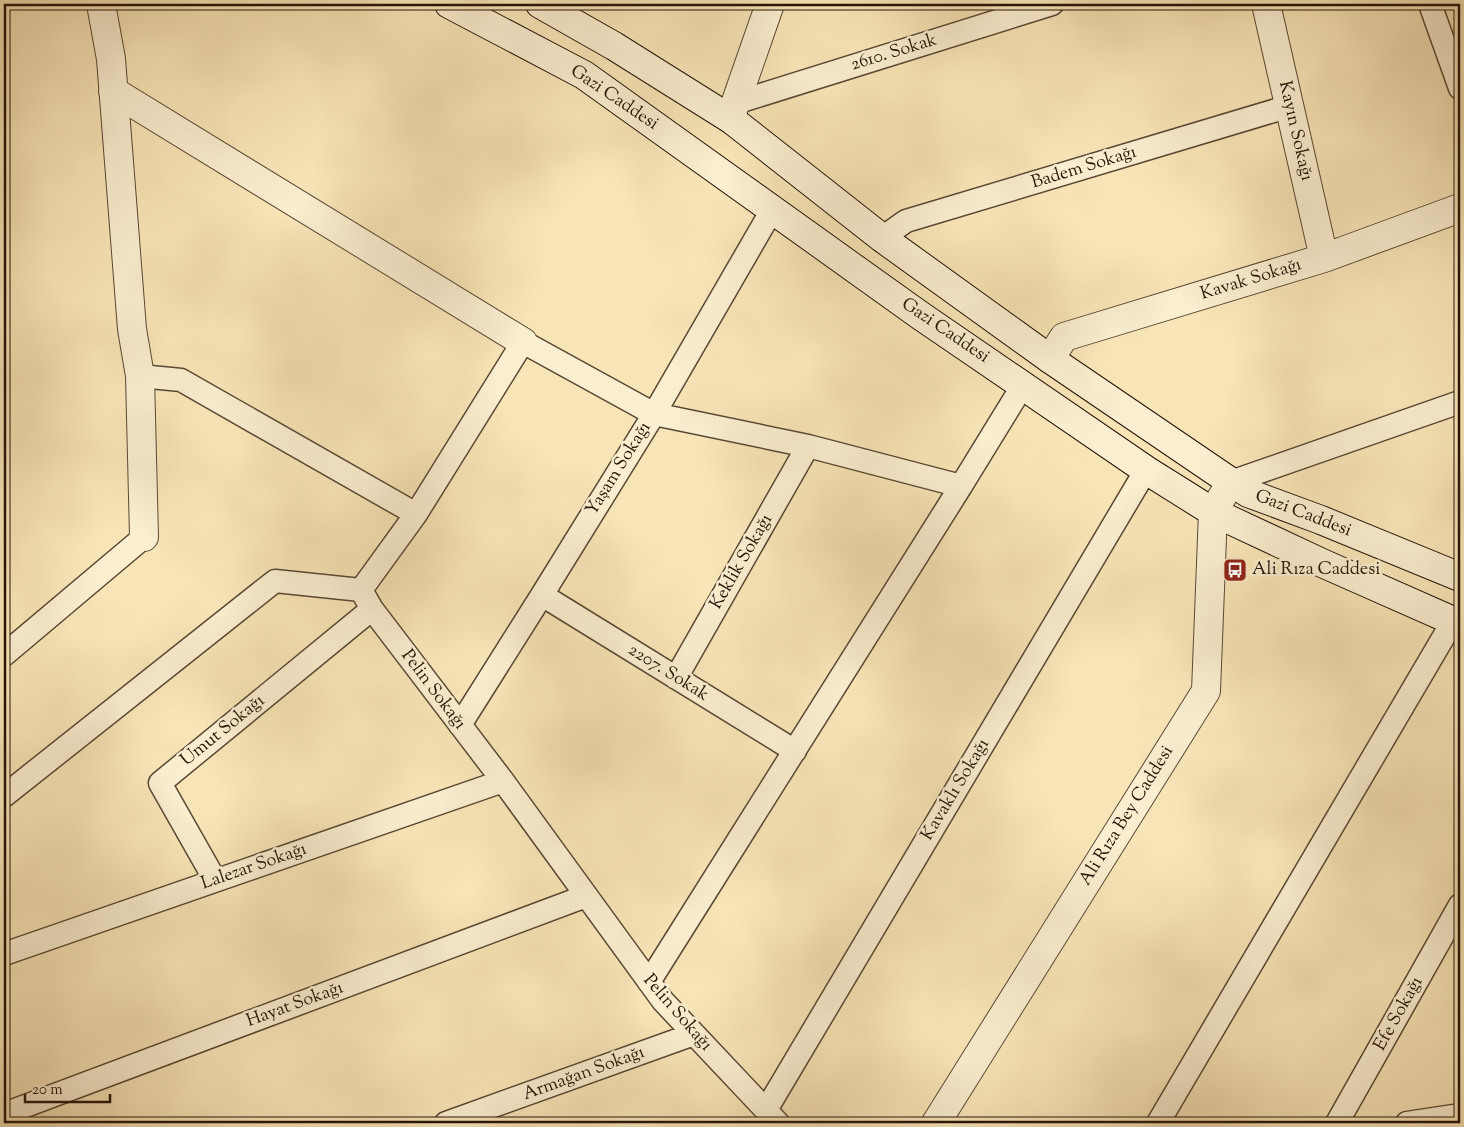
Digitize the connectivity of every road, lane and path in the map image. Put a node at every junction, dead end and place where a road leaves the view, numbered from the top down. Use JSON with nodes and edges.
{"nodes":[{"id":1,"x":100,"y":4,"type":"edge"},
{"id":2,"x":449,"y":4,"type":"edge"},
{"id":3,"x":540,"y":4,"type":"edge"},
{"id":4,"x":770,"y":4,"type":"edge"},
{"id":5,"x":1052,"y":4,"type":"edge"},
{"id":6,"x":1266,"y":4,"type":"edge"},
{"id":7,"x":1430,"y":4,"type":"edge"},
{"id":8,"x":1451,"y":34,"type":"edge"},
{"id":9,"x":1460,"y":88,"type":"edge"},
{"id":10,"x":113,"y":91,"type":"junction"},
{"id":11,"x":1290,"y":106,"type":"junction"},
{"id":12,"x":734,"y":112,"type":"junction"},
{"id":13,"x":1460,"y":208,"type":"edge"},
{"id":14,"x":772,"y":210,"type":"junction"},
{"id":15,"x":882,"y":238,"type":"junction"},
{"id":16,"x":1324,"y":258,"type":"junction"},
{"id":17,"x":523,"y":342,"type":"junction"},
{"id":18,"x":1050,"y":359,"type":"junction"},
{"id":19,"x":140,"y":376,"type":"junction"},
{"id":20,"x":1024,"y":385,"type":"junction"},
{"id":21,"x":1460,"y":402,"type":"edge"},
{"id":22,"x":654,"y":414,"type":"junction"},
{"id":23,"x":808,"y":446,"type":"junction"},
{"id":24,"x":1146,"y":470,"type":"junction"},
{"id":25,"x":1231,"y":482,"type":"junction"},
{"id":26,"x":961,"y":486,"type":"junction"},
{"id":27,"x":1213,"y":512,"type":"junction"},
{"id":28,"x":416,"y":514,"type":"junction"},
{"id":29,"x":144,"y":536,"type":"joint"},
{"id":30,"x":1460,"y":577,"type":"edge"},
{"id":31,"x":542,"y":595,"type":"junction"},
{"id":32,"x":366,"y":600,"type":"junction"},
{"id":33,"x":1457,"y":622,"type":"edge"},
{"id":34,"x":4,"y":655,"type":"edge"},
{"id":35,"x":676,"y":678,"type":"junction"},
{"id":36,"x":460,"y":724,"type":"junction"},
{"id":37,"x":795,"y":750,"type":"junction"},
{"id":38,"x":503,"y":781,"type":"junction"},
{"id":39,"x":4,"y":796,"type":"edge"},
{"id":40,"x":215,"y":880,"type":"junction"},
{"id":41,"x":586,"y":896,"type":"junction"},
{"id":42,"x":1460,"y":905,"type":"edge"},
{"id":43,"x":4,"y":954,"type":"edge"},
{"id":44,"x":649,"y":982,"type":"junction"},
{"id":45,"x":694,"y":1034,"type":"junction"},
{"id":46,"x":4,"y":1114,"type":"edge"},
{"id":47,"x":1460,"y":1115,"type":"edge"},
{"id":48,"x":772,"y":1117,"type":"edge"},
{"id":49,"x":446,"y":1123,"type":"edge"},
{"id":50,"x":936,"y":1123,"type":"edge"},
{"id":51,"x":1158,"y":1123,"type":"edge"},
{"id":52,"x":1337,"y":1123,"type":"edge"},
{"id":53,"x":1412,"y":1123,"type":"edge"}],
"edges":[{"from":1,"to":10,"type":"street"},
{"from":2,"to":14,"type":"street","name":"Gazi Caddesi"},
{"from":3,"to":12,"type":"street","name":"Gazi Caddesi"},
{"from":4,"to":12,"type":"street"},
{"from":5,"to":12,"type":"street","name":"2610. Sokak"},
{"from":6,"to":11,"type":"street","name":"Kayın Sokağı"},
{"from":7,"to":8,"type":"street"},
{"from":8,"to":9,"type":"street"},
{"from":10,"to":17,"type":"street"},
{"from":10,"to":19,"type":"street"},
{"from":11,"to":15,"type":"street","name":"Badem Sokağı"},
{"from":11,"to":16,"type":"street","name":"Kayın Sokağı"},
{"from":12,"to":15,"type":"street","name":"Gazi Caddesi"},
{"from":13,"to":16,"type":"street","name":"Kavak Sokağı"},
{"from":14,"to":20,"type":"street","name":"Gazi Caddesi"},
{"from":14,"to":22,"type":"street","name":"Yaşam Sokağı"},
{"from":15,"to":18,"type":"street","name":"Gazi Caddesi"},
{"from":16,"to":18,"type":"street","name":"Kavak Sokağı"},
{"from":17,"to":22,"type":"street"},
{"from":17,"to":28,"type":"street"},
{"from":18,"to":25,"type":"street","name":"Gazi Caddesi"},
{"from":19,"to":28,"type":"street"},
{"from":19,"to":29,"type":"street"},
{"from":20,"to":24,"type":"street","name":"Gazi Caddesi"},
{"from":20,"to":26,"type":"street"},
{"from":21,"to":25,"type":"street"},
{"from":22,"to":23,"type":"street"},
{"from":22,"to":31,"type":"street","name":"Yaşam Sokağı"},
{"from":23,"to":26,"type":"street"},
{"from":23,"to":35,"type":"street","name":"Keklik Sokağı"},
{"from":24,"to":27,"type":"street","name":"Gazi Caddesi"},
{"from":24,"to":48,"type":"street","name":"Kavaklı Sokağı"},
{"from":25,"to":27,"type":"street","name":"Ali Rıza Bey Caddesi"},
{"from":25,"to":30,"type":"street","name":"Gazi Caddesi"},
{"from":26,"to":37,"type":"street"},
{"from":27,"to":33,"type":"street","name":"Gazi Caddesi"},
{"from":27,"to":50,"type":"street","name":"Ali Rıza Bey Caddesi"},
{"from":28,"to":32,"type":"street"},
{"from":29,"to":34,"type":"street"},
{"from":31,"to":35,"type":"street","name":"2207. Sokak"},
{"from":31,"to":36,"type":"street","name":"Yaşam Sokağı"},
{"from":32,"to":36,"type":"street","name":"Pelin Sokağı"},
{"from":32,"to":39,"type":"street"},
{"from":32,"to":40,"type":"street","name":"Umut Sokağı"},
{"from":33,"to":51,"type":"street"},
{"from":35,"to":37,"type":"street","name":"2207. Sokak"},
{"from":36,"to":38,"type":"street","name":"Pelin Sokağı"},
{"from":37,"to":44,"type":"street"},
{"from":38,"to":40,"type":"street","name":"Lalezar Sokağı"},
{"from":38,"to":41,"type":"street","name":"Pelin Sokağı"},
{"from":40,"to":43,"type":"street","name":"Lalezar Sokağı"},
{"from":41,"to":44,"type":"street","name":"Pelin Sokağı"},
{"from":41,"to":46,"type":"street","name":"Hayat Sokağı"},
{"from":42,"to":52,"type":"street","name":"Efe Sokağı"},
{"from":44,"to":45,"type":"street","name":"Pelin Sokağı"},
{"from":45,"to":48,"type":"street","name":"Pelin Sokağı"},
{"from":45,"to":49,"type":"street","name":"Armağan Sokağı"},
{"from":47,"to":53,"type":"street"}]}
